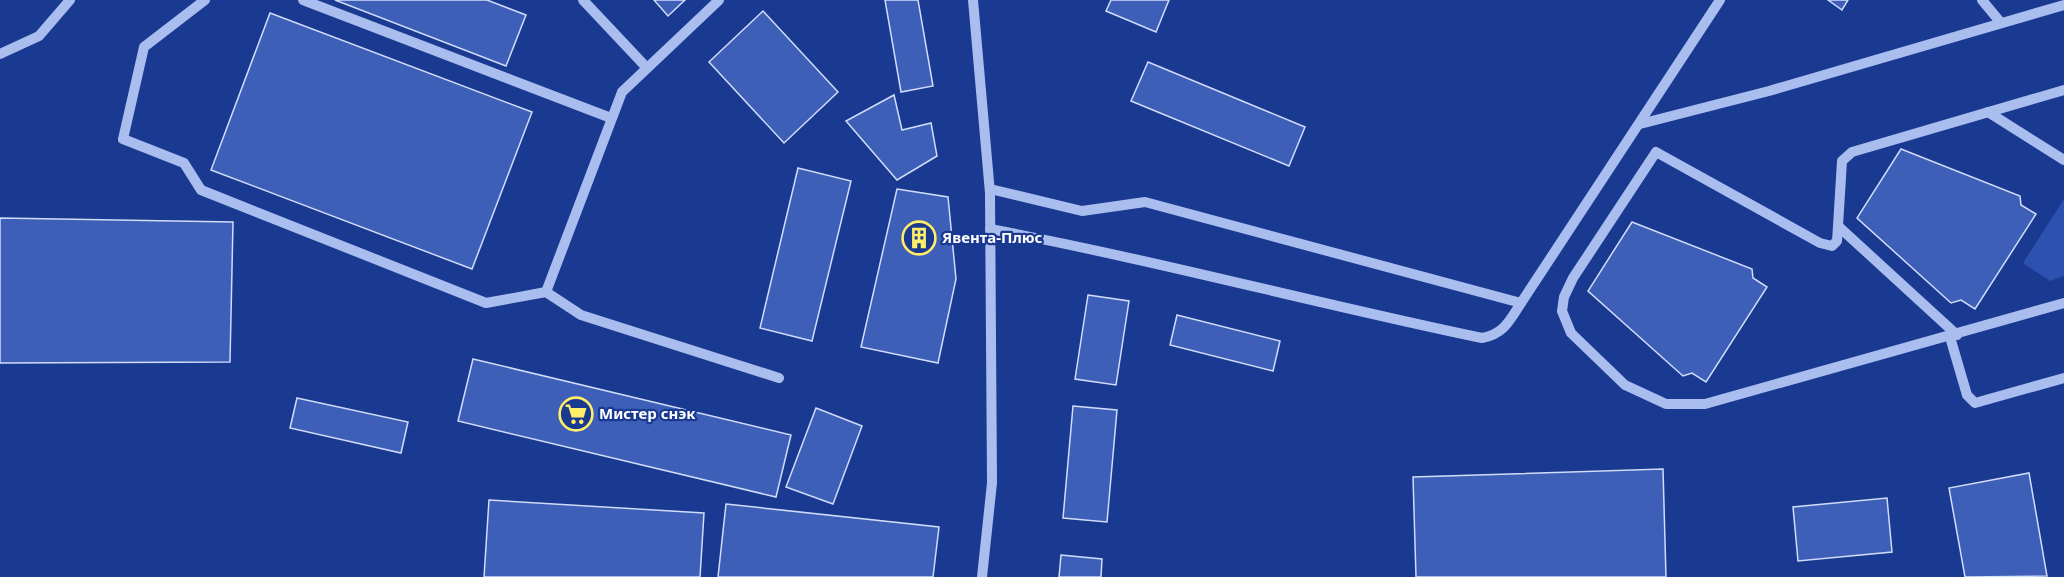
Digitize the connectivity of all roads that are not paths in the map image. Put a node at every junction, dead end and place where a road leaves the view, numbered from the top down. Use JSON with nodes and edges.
{"nodes":[{"id":1,"x":70,"y":0,"type":"edge"},
{"id":2,"x":205,"y":0,"type":"edge"},
{"id":3,"x":303,"y":0,"type":"edge"},
{"id":4,"x":583,"y":0,"type":"edge"},
{"id":5,"x":719,"y":0,"type":"edge"},
{"id":6,"x":973,"y":0,"type":"edge"},
{"id":7,"x":1720,"y":0,"type":"edge"},
{"id":8,"x":1982,"y":0,"type":"edge"},
{"id":9,"x":2064,"y":5,"type":"edge"},
{"id":10,"x":2001,"y":23,"type":"junction"},
{"id":11,"x":0,"y":54,"type":"edge"},
{"id":12,"x":647,"y":68,"type":"junction"},
{"id":13,"x":2064,"y":90,"type":"edge"},
{"id":14,"x":1988,"y":112,"type":"junction"},
{"id":15,"x":611,"y":118,"type":"junction"},
{"id":16,"x":1640,"y":124,"type":"junction"},
{"id":17,"x":2064,"y":160,"type":"edge"},
{"id":18,"x":990,"y":189,"type":"junction"},
{"id":19,"x":1839,"y":226,"type":"junction"},
{"id":20,"x":990,"y":230,"type":"junction"},
{"id":21,"x":546,"y":292,"type":"junction"},
{"id":22,"x":1521,"y":303,"type":"junction"},
{"id":23,"x":2064,"y":303,"type":"edge"},
{"id":24,"x":1954,"y":336,"type":"junction"},
{"id":25,"x":779,"y":378,"type":"dead end"},
{"id":26,"x":2064,"y":378,"type":"edge"},
{"id":27,"x":982,"y":577,"type":"edge"}],
"edges":[{"from":1,"to":11,"type":"street"},
{"from":2,"to":21,"type":"street"},
{"from":3,"to":15,"type":"street"},
{"from":4,"to":12,"type":"street"},
{"from":5,"to":12,"type":"street"},
{"from":6,"to":18,"type":"street"},
{"from":7,"to":16,"type":"street"},
{"from":8,"to":10,"type":"street"},
{"from":9,"to":10,"type":"street"},
{"from":10,"to":16,"type":"street"},
{"from":12,"to":15,"type":"street"},
{"from":13,"to":14,"type":"street"},
{"from":14,"to":17,"type":"street"},
{"from":14,"to":19,"type":"street"},
{"from":15,"to":21,"type":"street"},
{"from":16,"to":22,"type":"street"},
{"from":18,"to":20,"type":"street"},
{"from":18,"to":22,"type":"street"},
{"from":19,"to":24,"type":"street"},
{"from":19,"to":24,"type":"street"},
{"from":20,"to":22,"type":"street"},
{"from":20,"to":27,"type":"street"},
{"from":21,"to":25,"type":"street"},
{"from":23,"to":24,"type":"street"},
{"from":24,"to":26,"type":"street"}]}
